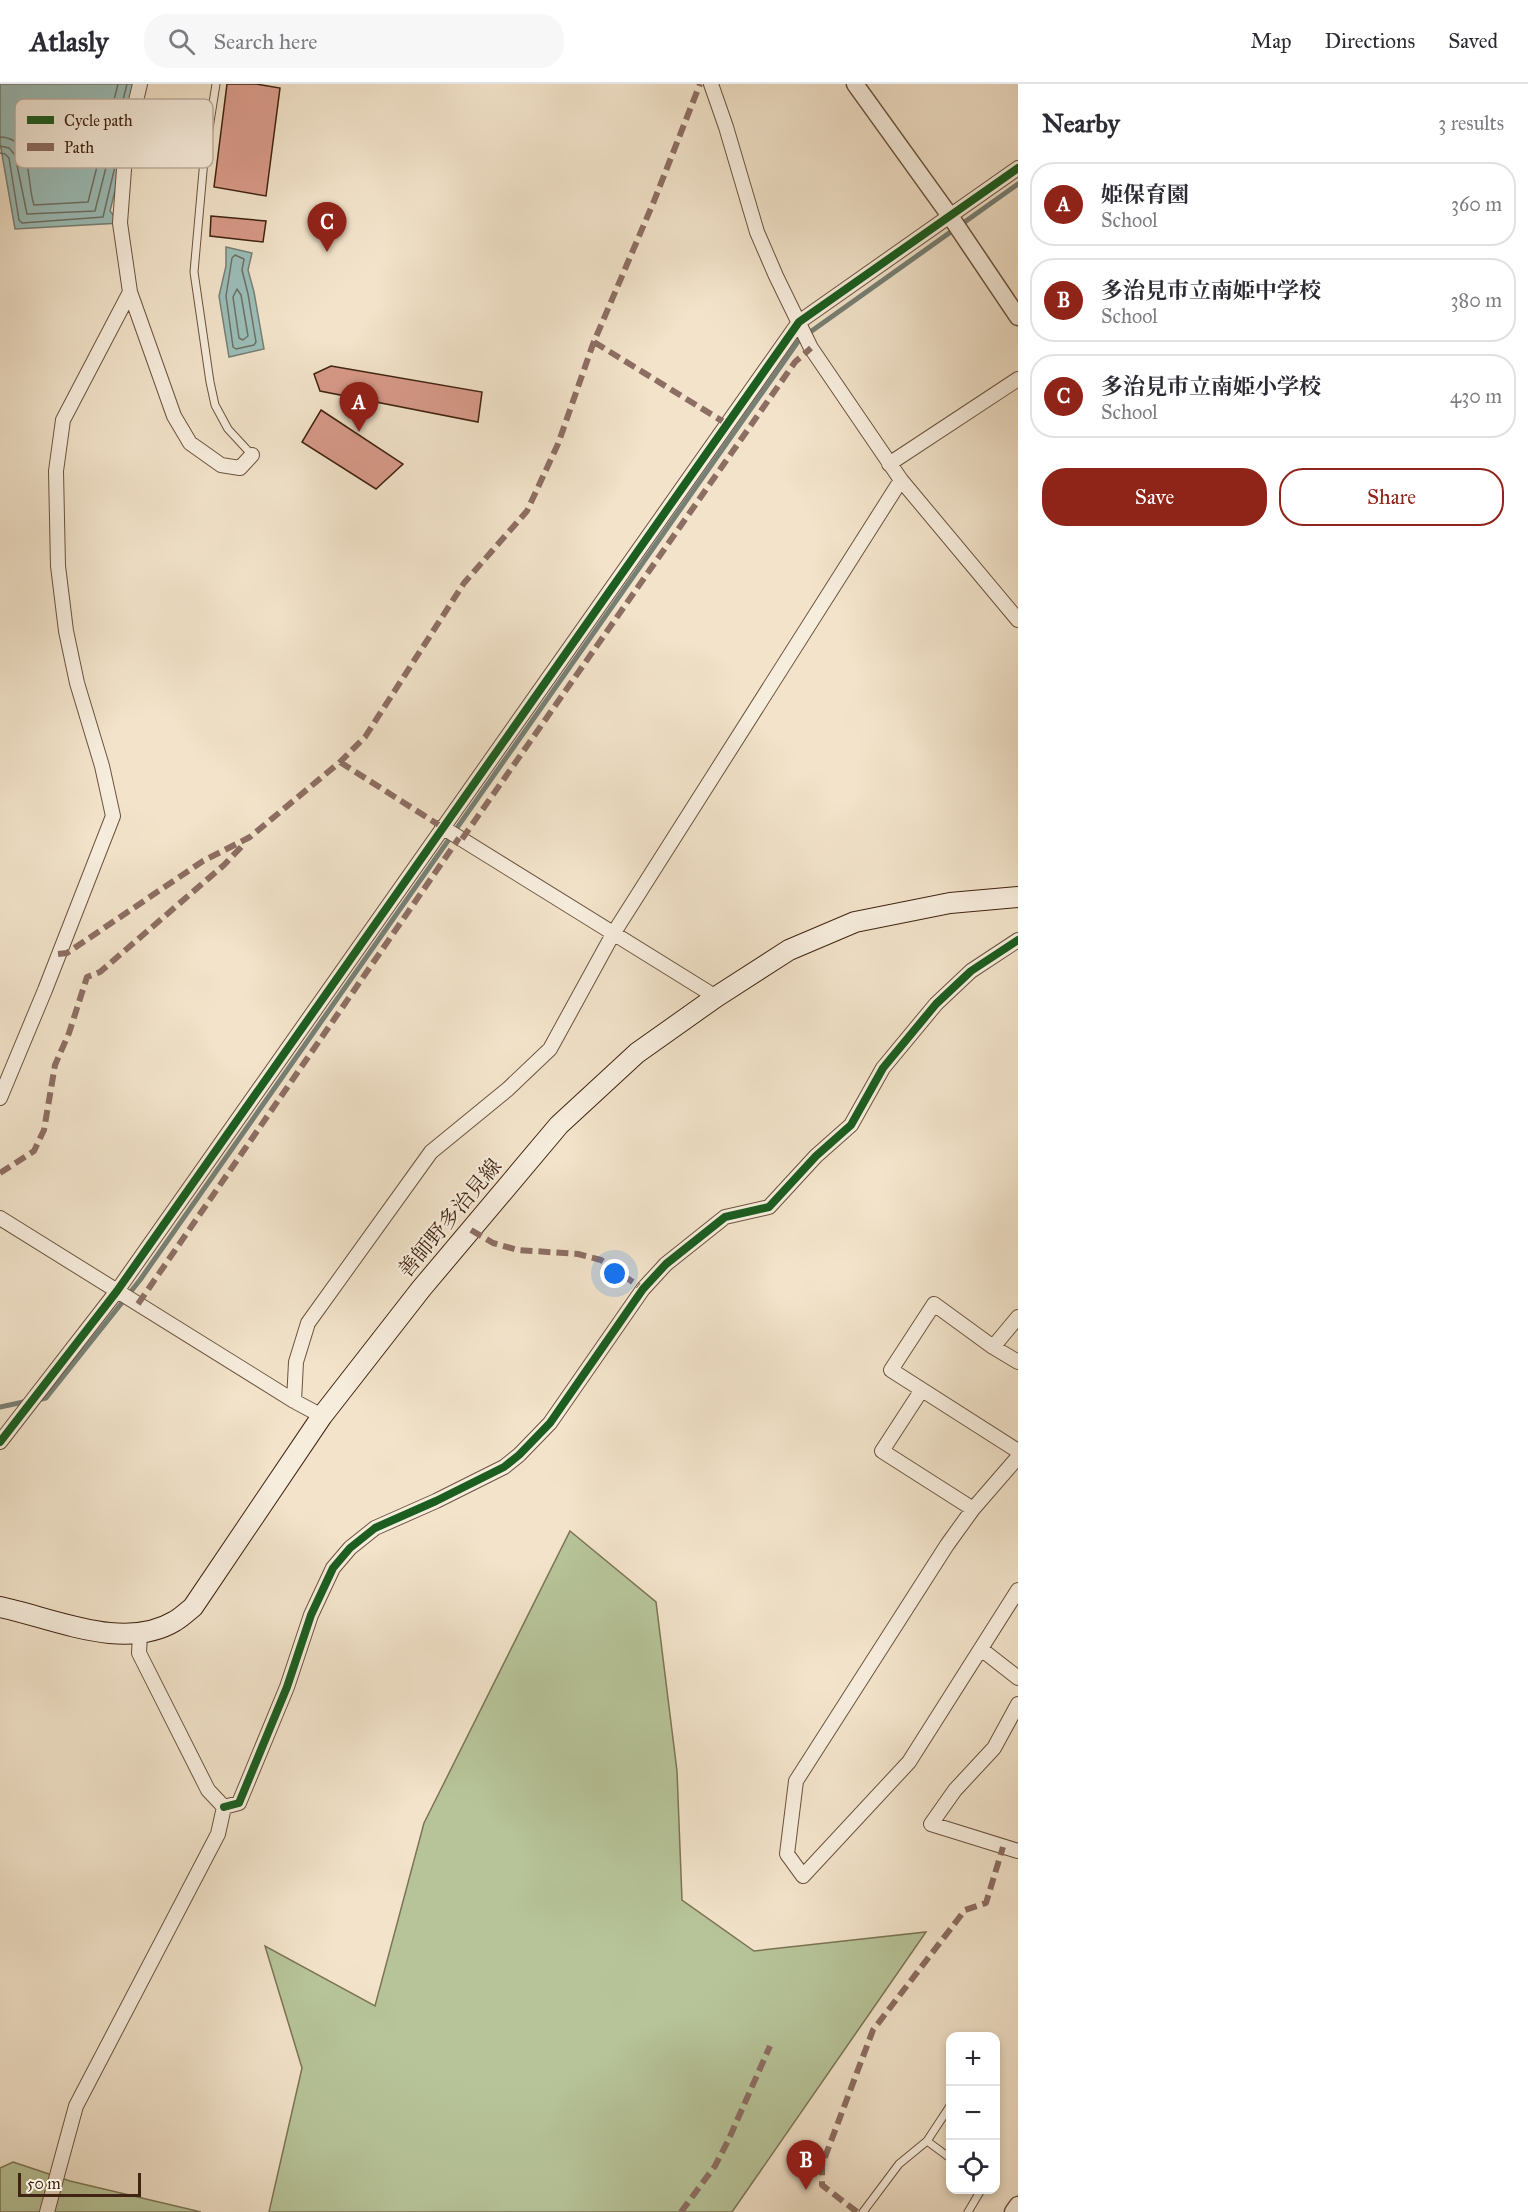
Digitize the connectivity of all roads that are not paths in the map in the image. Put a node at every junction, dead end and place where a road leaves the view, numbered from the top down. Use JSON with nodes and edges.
{"nodes":[{"id":1,"x":140,"y":84,"type":"edge"},
{"id":2,"x":216,"y":84,"type":"edge"},
{"id":3,"x":711,"y":84,"type":"edge"},
{"id":4,"x":855,"y":84,"type":"edge"},
{"id":5,"x":136,"y":99,"type":"edge"},
{"id":6,"x":213,"y":103,"type":"edge"},
{"id":7,"x":124,"y":168,"type":"edge"},
{"id":8,"x":203,"y":168,"type":"edge"},
{"id":9,"x":1018,"y":168,"type":"edge"},
{"id":10,"x":950,"y":216,"type":"junction"},
{"id":11,"x":130,"y":292,"type":"junction"},
{"id":12,"x":1018,"y":317,"type":"edge"},
{"id":13,"x":799,"y":322,"type":"junction"},
{"id":14,"x":1018,"y":379,"type":"edge"},
{"id":15,"x":252,"y":455,"type":"joint"},
{"id":16,"x":889,"y":464,"type":"junction"},
{"id":17,"x":901,"y":480,"type":"junction"},
{"id":18,"x":1018,"y":620,"type":"edge"},
{"id":19,"x":442,"y":827,"type":"junction"},
{"id":20,"x":1018,"y":897,"type":"edge"},
{"id":21,"x":613,"y":934,"type":"junction"},
{"id":22,"x":1018,"y":940,"type":"edge"},
{"id":23,"x":716,"y":997,"type":"junction"},
{"id":24,"x":0,"y":1098,"type":"edge"},
{"id":25,"x":0,"y":1218,"type":"edge"},
{"id":26,"x":117,"y":1292,"type":"junction"},
{"id":27,"x":1018,"y":1317,"type":"edge"},
{"id":28,"x":993,"y":1347,"type":"junction"},
{"id":29,"x":1018,"y":1362,"type":"edge"},
{"id":30,"x":921,"y":1391,"type":"junction"},
{"id":31,"x":294,"y":1401,"type":"junction"},
{"id":32,"x":322,"y":1416,"type":"junction"},
{"id":33,"x":0,"y":1442,"type":"edge"},
{"id":34,"x":1018,"y":1451,"type":"edge"},
{"id":35,"x":1018,"y":1457,"type":"edge"},
{"id":36,"x":973,"y":1509,"type":"junction"},
{"id":37,"x":1018,"y":1590,"type":"edge"},
{"id":38,"x":0,"y":1606,"type":"edge"},
{"id":39,"x":140,"y":1634,"type":"junction"},
{"id":40,"x":981,"y":1649,"type":"junction"},
{"id":41,"x":1018,"y":1678,"type":"edge"},
{"id":42,"x":1018,"y":1704,"type":"edge"},
{"id":43,"x":224,"y":1807,"type":"junction"},
{"id":44,"x":1018,"y":1851,"type":"edge"},
{"id":45,"x":946,"y":2113,"type":"edge"},
{"id":46,"x":927,"y":2141,"type":"junction"},
{"id":47,"x":946,"y":2154,"type":"edge"},
{"id":48,"x":979,"y":2194,"type":"edge"},
{"id":49,"x":1018,"y":2205,"type":"edge"},
{"id":50,"x":46,"y":2212,"type":"edge"},
{"id":51,"x":863,"y":2212,"type":"edge"},
{"id":52,"x":968,"y":2212,"type":"edge"},
{"id":53,"x":1013,"y":2212,"type":"edge"}],
"edges":[{"from":1,"to":5,"type":"street"},
{"from":2,"to":6,"type":"lane"},
{"from":3,"to":13,"type":"street"},
{"from":4,"to":10,"type":"street"},
{"from":7,"to":11,"type":"street"},
{"from":8,"to":15,"type":"lane"},
{"from":9,"to":10,"type":"street"},
{"from":10,"to":12,"type":"street"},
{"from":10,"to":13,"type":"street"},
{"from":11,"to":15,"type":"street"},
{"from":11,"to":24,"type":"street"},
{"from":13,"to":16,"type":"street"},
{"from":13,"to":19,"type":"street"},
{"from":14,"to":16,"type":"street"},
{"from":16,"to":17,"type":"street"},
{"from":17,"to":18,"type":"street"},
{"from":17,"to":21,"type":"street"},
{"from":19,"to":21,"type":"street"},
{"from":19,"to":26,"type":"street"},
{"from":20,"to":23,"type":"main road","name":"善師野多治見線"},
{"from":21,"to":23,"type":"street"},
{"from":21,"to":31,"type":"street"},
{"from":22,"to":43,"type":"street"},
{"from":23,"to":32,"type":"main road","name":"善師野多治見線"},
{"from":25,"to":26,"type":"street"},
{"from":26,"to":31,"type":"street"},
{"from":26,"to":33,"type":"street"},
{"from":27,"to":28,"type":"street"},
{"from":28,"to":29,"type":"street"},
{"from":28,"to":30,"type":"street"},
{"from":30,"to":34,"type":"street"},
{"from":30,"to":36,"type":"street"},
{"from":31,"to":32,"type":"street"},
{"from":32,"to":39,"type":"main road","name":"善師野多治見線"},
{"from":35,"to":36,"type":"street"},
{"from":36,"to":40,"type":"street"},
{"from":37,"to":40,"type":"street"},
{"from":38,"to":39,"type":"main road","name":"善師野多治見線"},
{"from":39,"to":43,"type":"street"},
{"from":40,"to":41,"type":"street"},
{"from":42,"to":44,"type":"street"},
{"from":43,"to":50,"type":"street"},
{"from":45,"to":46,"type":"lane"},
{"from":46,"to":47,"type":"lane"},
{"from":46,"to":51,"type":"lane"},
{"from":48,"to":52,"type":"lane"},
{"from":49,"to":53,"type":"street"}]}
